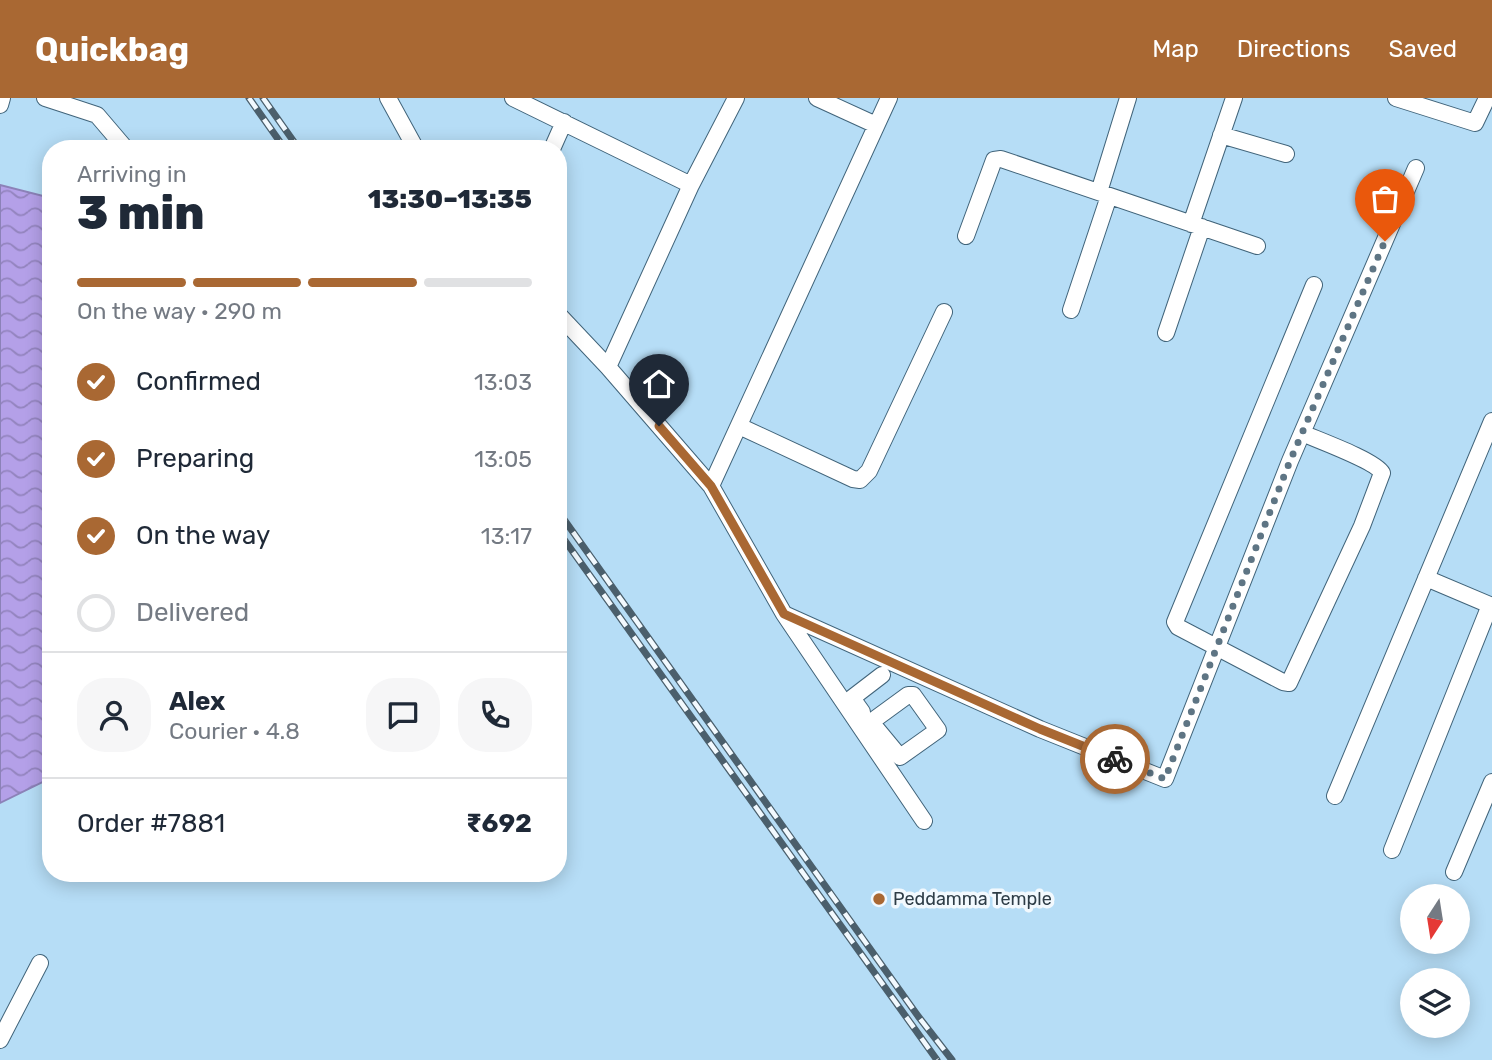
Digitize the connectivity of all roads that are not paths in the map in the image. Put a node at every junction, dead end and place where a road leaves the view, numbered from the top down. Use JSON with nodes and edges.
{"nodes":[{"id":1,"x":2,"y":98,"type":"edge"},
{"id":2,"x":45,"y":98,"type":"edge"},
{"id":3,"x":388,"y":98,"type":"edge"},
{"id":4,"x":513,"y":98,"type":"edge"},
{"id":5,"x":736,"y":98,"type":"edge"},
{"id":6,"x":817,"y":98,"type":"edge"},
{"id":7,"x":889,"y":98,"type":"edge"},
{"id":8,"x":1128,"y":98,"type":"edge"},
{"id":9,"x":1234,"y":98,"type":"edge"},
{"id":10,"x":1396,"y":98,"type":"edge"},
{"id":11,"x":1487,"y":98,"type":"edge"},
{"id":12,"x":0,"y":105,"type":"edge"},
{"id":13,"x":564,"y":122,"type":"junction"},
{"id":14,"x":877,"y":125,"type":"junction"},
{"id":15,"x":1221,"y":135,"type":"junction"},
{"id":16,"x":118,"y":140,"type":"edge"},
{"id":17,"x":411,"y":140,"type":"edge"},
{"id":18,"x":556,"y":140,"type":"edge"},
{"id":19,"x":1286,"y":155,"type":"dead end"},
{"id":20,"x":1416,"y":168,"type":"dead end"},
{"id":21,"x":691,"y":185,"type":"junction"},
{"id":22,"x":1104,"y":194,"type":"junction"},
{"id":23,"x":1197,"y":226,"type":"junction"},
{"id":24,"x":966,"y":236,"type":"dead end"},
{"id":25,"x":1257,"y":246,"type":"dead end"},
{"id":26,"x":1314,"y":285,"type":"dead end"},
{"id":27,"x":1071,"y":310,"type":"dead end"},
{"id":28,"x":943,"y":312,"type":"dead end"},
{"id":29,"x":567,"y":324,"type":"edge"},
{"id":30,"x":1166,"y":333,"type":"dead end"},
{"id":31,"x":608,"y":367,"type":"junction"},
{"id":32,"x":1492,"y":421,"type":"edge"},
{"id":33,"x":739,"y":426,"type":"junction"},
{"id":34,"x":1302,"y":433,"type":"junction"},
{"id":35,"x":1477,"y":457,"type":"junction"},
{"id":36,"x":1492,"y":464,"type":"edge"},
{"id":37,"x":711,"y":486,"type":"junction"},
{"id":38,"x":1426,"y":578,"type":"junction"},
{"id":39,"x":1491,"y":605,"type":"edge"},
{"id":40,"x":784,"y":614,"type":"junction"},
{"id":41,"x":1217,"y":648,"type":"junction"},
{"id":42,"x":882,"y":675,"type":"dead end"},
{"id":43,"x":848,"y":701,"type":"junction"},
{"id":44,"x":866,"y":723,"type":"junction"},
{"id":45,"x":884,"y":750,"type":"junction"},
{"id":46,"x":1492,"y":782,"type":"edge"},
{"id":47,"x":1335,"y":796,"type":"dead end"},
{"id":48,"x":922,"y":809,"type":"dead end"},
{"id":49,"x":1392,"y":850,"type":"dead end"},
{"id":50,"x":1454,"y":872,"type":"dead end"},
{"id":51,"x":40,"y":963,"type":"dead end"},
{"id":52,"x":0,"y":1040,"type":"edge"}],
"edges":[{"from":1,"to":12,"type":"street"},
{"from":2,"to":16,"type":"street"},
{"from":3,"to":17,"type":"street"},
{"from":4,"to":13,"type":"street"},
{"from":5,"to":21,"type":"street"},
{"from":6,"to":14,"type":"street"},
{"from":7,"to":14,"type":"street"},
{"from":8,"to":22,"type":"street"},
{"from":9,"to":15,"type":"street"},
{"from":10,"to":11,"type":"street"},
{"from":13,"to":18,"type":"street"},
{"from":13,"to":21,"type":"street"},
{"from":14,"to":33,"type":"street"},
{"from":15,"to":19,"type":"street"},
{"from":15,"to":23,"type":"street"},
{"from":20,"to":34,"type":"street"},
{"from":21,"to":31,"type":"street"},
{"from":22,"to":23,"type":"street"},
{"from":22,"to":24,"type":"street"},
{"from":22,"to":27,"type":"street"},
{"from":23,"to":25,"type":"street"},
{"from":23,"to":30,"type":"street"},
{"from":26,"to":41,"type":"street"},
{"from":28,"to":33,"type":"street"},
{"from":29,"to":31,"type":"street"},
{"from":31,"to":37,"type":"street"},
{"from":32,"to":35,"type":"street"},
{"from":33,"to":37,"type":"street"},
{"from":34,"to":41,"type":"street"},
{"from":34,"to":41,"type":"street"},
{"from":35,"to":36,"type":"street"},
{"from":35,"to":38,"type":"street"},
{"from":37,"to":40,"type":"street"},
{"from":38,"to":39,"type":"street"},
{"from":38,"to":47,"type":"street"},
{"from":39,"to":49,"type":"street"},
{"from":40,"to":41,"type":"street"},
{"from":40,"to":43,"type":"street"},
{"from":42,"to":43,"type":"street"},
{"from":43,"to":44,"type":"street"},
{"from":44,"to":45,"type":"street"},
{"from":44,"to":45,"type":"street"},
{"from":45,"to":48,"type":"street"},
{"from":46,"to":50,"type":"street"},
{"from":51,"to":52,"type":"street"}]}
